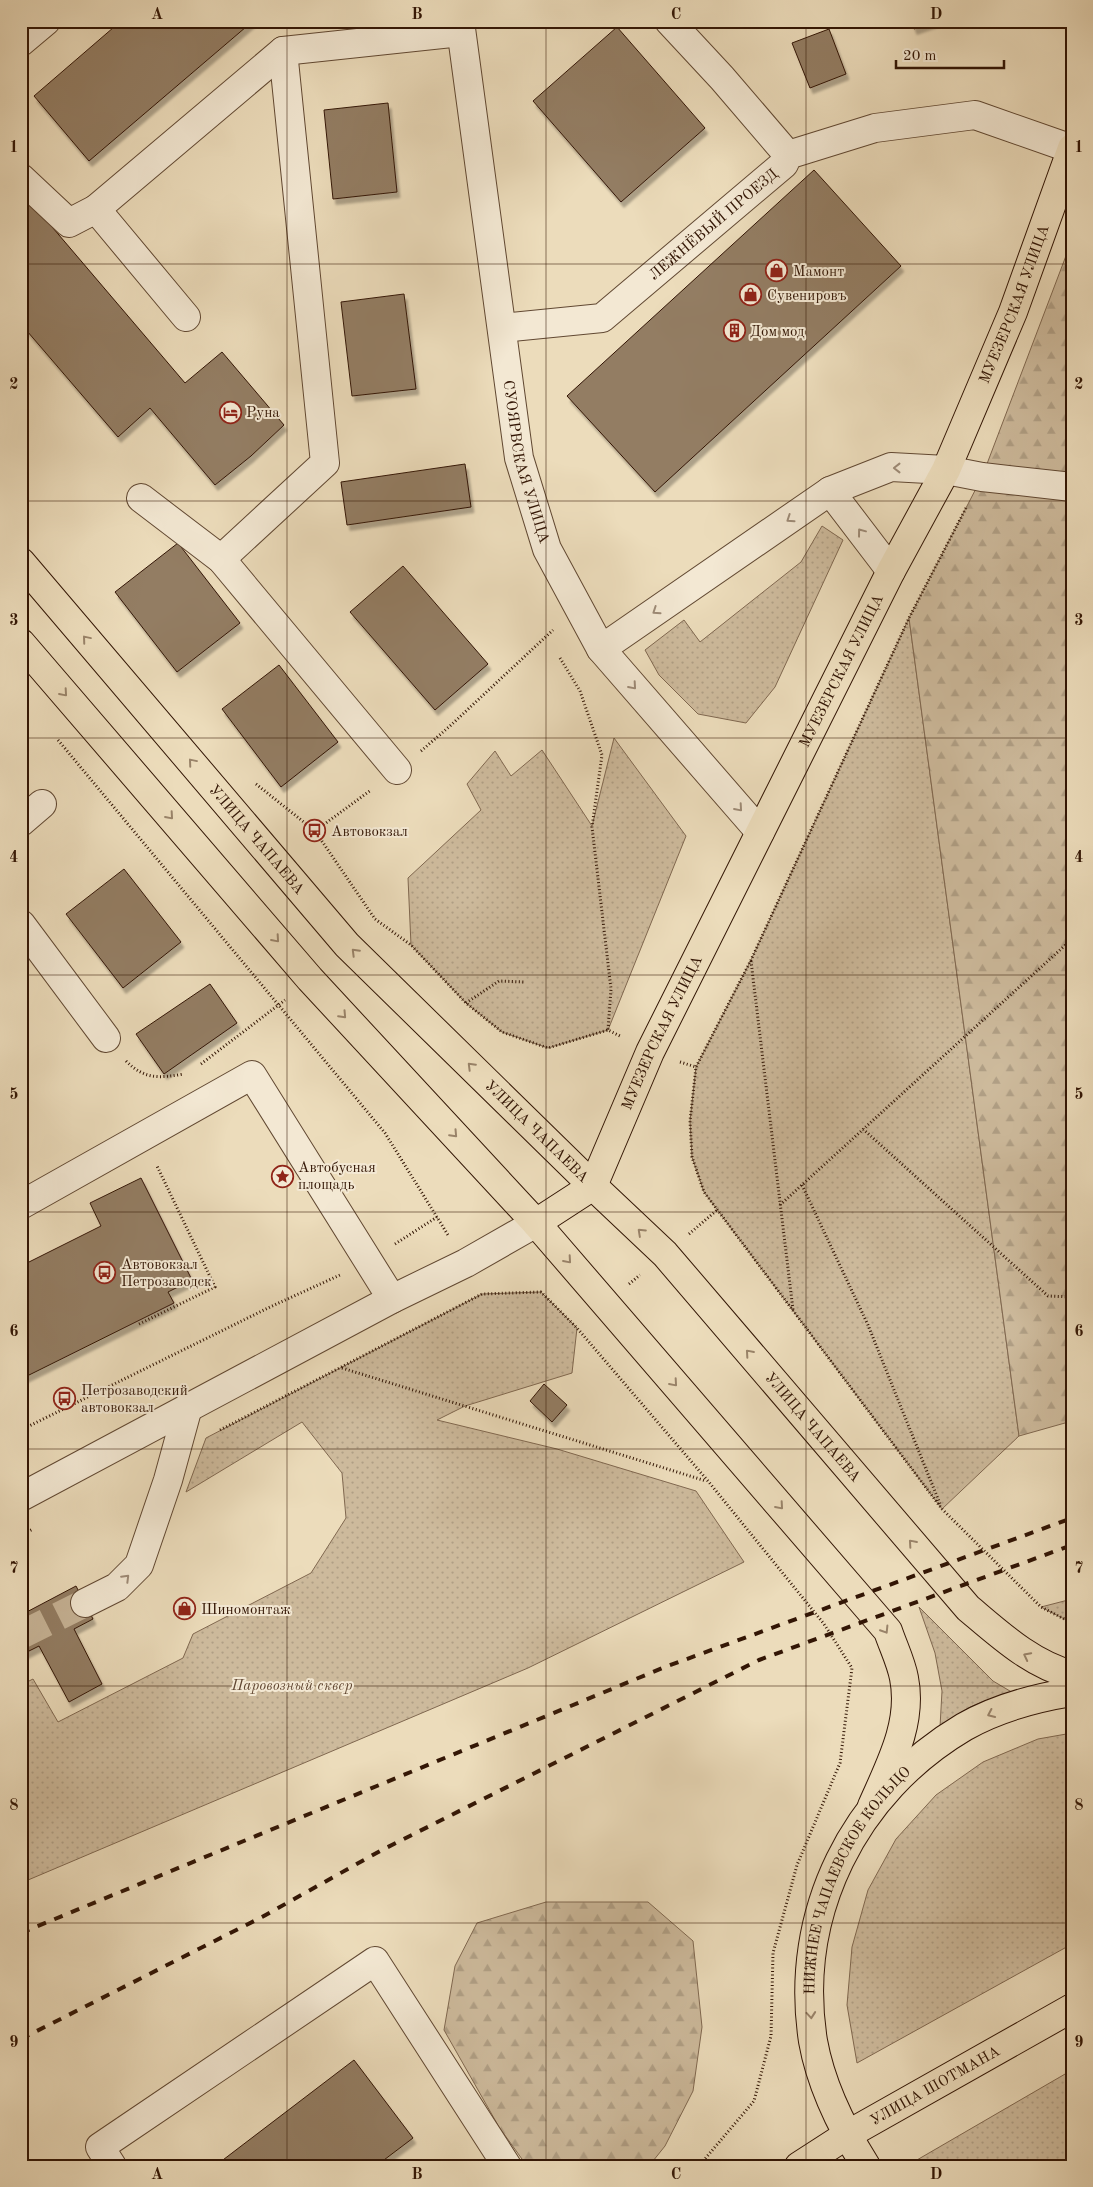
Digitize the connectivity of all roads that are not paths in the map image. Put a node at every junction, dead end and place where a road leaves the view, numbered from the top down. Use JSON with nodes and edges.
{"nodes":[{"id":1,"x":46,"y":21,"type":"edge"},
{"id":2,"x":669,"y":21,"type":"edge"},
{"id":3,"x":460,"y":26,"type":"edge"},
{"id":4,"x":21,"y":42,"type":"edge"},
{"id":5,"x":283,"y":51,"type":"junction"},
{"id":6,"x":1072,"y":149,"type":"edge"},
{"id":7,"x":788,"y":155,"type":"junction"},
{"id":8,"x":21,"y":178,"type":"edge"},
{"id":9,"x":96,"y":209,"type":"junction"},
{"id":10,"x":186,"y":317,"type":"dead end"},
{"id":11,"x":502,"y":328,"type":"junction"},
{"id":12,"x":946,"y":470,"type":"junction"},
{"id":13,"x":1072,"y":487,"type":"edge"},
{"id":14,"x":830,"y":491,"type":"junction"},
{"id":15,"x":141,"y":498,"type":"dead end"},
{"id":16,"x":221,"y":559,"type":"junction"},
{"id":17,"x":21,"y":562,"type":"edge"},
{"id":18,"x":891,"y":571,"type":"junction"},
{"id":19,"x":21,"y":643,"type":"edge"},
{"id":20,"x":601,"y":649,"type":"junction"},
{"id":21,"x":397,"y":770,"type":"road end"},
{"id":22,"x":42,"y":804,"type":"dead end"},
{"id":23,"x":21,"y":822,"type":"edge"},
{"id":24,"x":760,"y":832,"type":"junction"},
{"id":25,"x":21,"y":924,"type":"edge"},
{"id":26,"x":106,"y":1038,"type":"road end"},
{"id":27,"x":593,"y":1186,"type":"junction"},
{"id":28,"x":21,"y":1205,"type":"edge"},
{"id":29,"x":536,"y":1223,"type":"junction"},
{"id":30,"x":392,"y":1299,"type":"junction"},
{"id":31,"x":188,"y":1407,"type":"junction"},
{"id":32,"x":21,"y":1497,"type":"edge"},
{"id":33,"x":85,"y":1603,"type":"tunnel mouth"},
{"id":34,"x":1072,"y":1676,"type":"edge"},
{"id":35,"x":1072,"y":1692,"type":"edge"},
{"id":36,"x":872,"y":1806,"type":"junction"},
{"id":37,"x":1072,"y":2008,"type":"edge"},
{"id":38,"x":847,"y":2135,"type":"junction"},
{"id":39,"x":501,"y":2164,"type":"edge"},
{"id":40,"x":112,"y":2166,"type":"edge"},
{"id":41,"x":799,"y":2166,"type":"edge"},
{"id":42,"x":866,"y":2166,"type":"edge"}],
"edges":[{"from":1,"to":4,"type":"street"},
{"from":2,"to":7,"type":"street"},
{"from":3,"to":5,"type":"street"},
{"from":3,"to":11,"type":"street","name":"СУОЯРВСКАЯ УЛИЦА"},
{"from":5,"to":9,"type":"street"},
{"from":5,"to":16,"type":"street"},
{"from":6,"to":7,"type":"street","name":"ЛЕЖНЁВЫЙ ПРОЕЗД"},
{"from":6,"to":12,"type":"main road","name":"МУЕЗЕРСКАЯ УЛИЦА"},
{"from":7,"to":11,"type":"street","name":"ЛЕЖНЁВЫЙ ПРОЕЗД"},
{"from":8,"to":9,"type":"street"},
{"from":9,"to":10,"type":"street"},
{"from":11,"to":20,"type":"street","name":"СУОЯРВСКАЯ УЛИЦА"},
{"from":12,"to":13,"type":"street"},
{"from":12,"to":14,"type":"street","one_way":true},
{"from":12,"to":18,"type":"main road","name":"МУЕЗЕРСКАЯ УЛИЦА"},
{"from":18,"to":14,"type":"street","one_way":true},
{"from":14,"to":20,"type":"street","one_way":true},
{"from":15,"to":16,"type":"street"},
{"from":16,"to":21,"type":"street"},
{"from":27,"to":17,"type":"main road","name":"УЛИЦА ЧАПАЕВА","one_way":true},
{"from":18,"to":24,"type":"main road","name":"МУЕЗЕРСКАЯ УЛИЦА"},
{"from":19,"to":29,"type":"main road","one_way":true},
{"from":20,"to":24,"type":"street","name":"СУОЯРВСКАЯ УЛИЦА","one_way":true},
{"from":22,"to":23,"type":"street"},
{"from":24,"to":27,"type":"main road","name":"МУЕЗЕРСКАЯ УЛИЦА"},
{"from":25,"to":26,"type":"street"},
{"from":27,"to":29,"type":"main road"},
{"from":34,"to":27,"type":"main road","name":"УЛИЦА ЧАПАЕВА","one_way":true},
{"from":28,"to":30,"type":"street"},
{"from":29,"to":30,"type":"street"},
{"from":29,"to":36,"type":"main road","one_way":true},
{"from":30,"to":31,"type":"street"},
{"from":31,"to":32,"type":"street"},
{"from":33,"to":31,"type":"street","one_way":true},
{"from":35,"to":36,"type":"main road","name":"НИЖНЕЕ ЧАПАЕВСКОЕ КОЛЬЦО","one_way":true},
{"from":36,"to":38,"type":"main road","name":"НИЖНЕЕ ЧАПАЕВСКОЕ КОЛЬЦО","one_way":true},
{"from":37,"to":38,"type":"main road","name":"УЛИЦА ШОТМАНА"},
{"from":38,"to":41,"type":"main road","name":"УЛИЦА ШОТМАНА"},
{"from":38,"to":42,"type":"main road","name":"НИЖНЕЕ ЧАПАЕВСКОЕ КОЛЬЦО"},
{"from":39,"to":40,"type":"street"}]}
